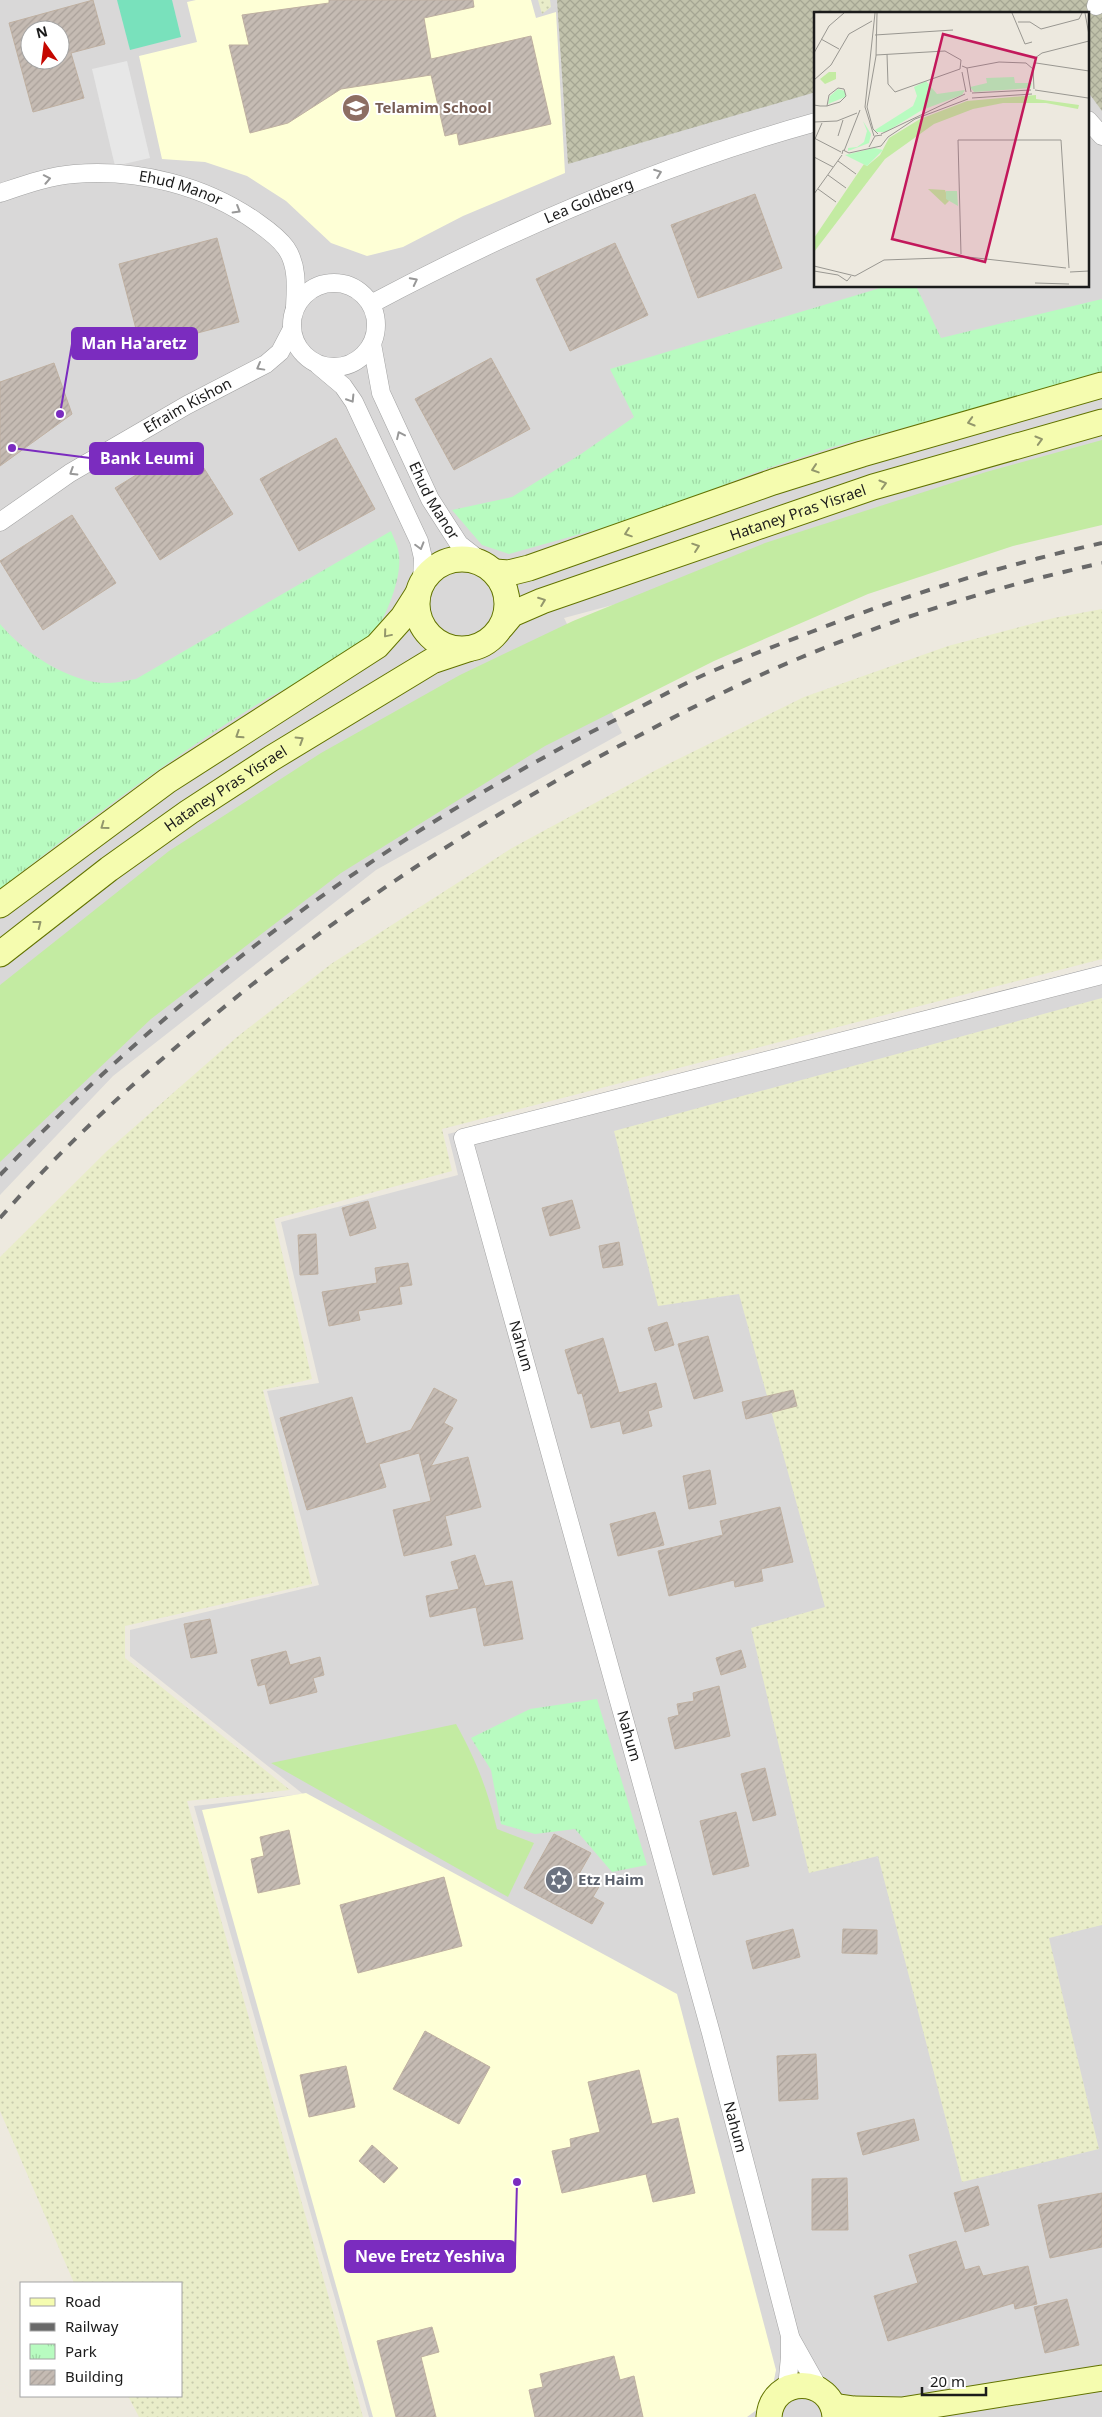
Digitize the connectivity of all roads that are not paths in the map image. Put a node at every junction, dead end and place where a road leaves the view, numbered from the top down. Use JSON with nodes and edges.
{"nodes":[{"id":1,"x":1090,"y":122,"type":"edge"},
{"id":2,"x":814,"y":123,"type":"edge"},
{"id":3,"x":1102,"y":136,"type":"edge"},
{"id":4,"x":0,"y":193,"type":"edge"},
{"id":5,"x":371,"y":304,"type":"junction"},
{"id":6,"x":295,"y":307,"type":"junction"},
{"id":7,"x":291,"y":331,"type":"junction"},
{"id":8,"x":372,"y":344,"type":"junction"},
{"id":9,"x":318,"y":364,"type":"junction"},
{"id":10,"x":1102,"y":385,"type":"edge"},
{"id":11,"x":1102,"y":422,"type":"edge"},
{"id":12,"x":0,"y":522,"type":"edge"},
{"id":13,"x":489,"y":567,"type":"junction"},
{"id":14,"x":420,"y":588,"type":"junction"},
{"id":15,"x":502,"y":626,"type":"junction"},
{"id":16,"x":468,"y":649,"type":"junction"},
{"id":17,"x":0,"y":905,"type":"edge"},
{"id":18,"x":0,"y":954,"type":"edge"},
{"id":19,"x":1102,"y":975,"type":"edge"},
{"id":20,"x":790,"y":2336,"type":"junction"},
{"id":21,"x":1102,"y":2378,"type":"edge"},
{"id":22,"x":787,"y":2388,"type":"junction"},
{"id":23,"x":829,"y":2404,"type":"edge"},
{"id":24,"x":893,"y":2413,"type":"edge"},
{"id":25,"x":767,"y":2415,"type":"edge"}],
"edges":[{"from":1,"to":3,"type":"street"},
{"from":5,"to":2,"type":"street","name":"Lea Goldberg","one_way":true},
{"from":4,"to":6,"type":"street","name":"Ehud Manor","one_way":true},
{"from":5,"to":6,"type":"street"},
{"from":5,"to":8,"type":"street"},
{"from":6,"to":7,"type":"street"},
{"from":7,"to":9,"type":"street"},
{"from":7,"to":12,"type":"street","name":"Efraim Kishon","one_way":true},
{"from":8,"to":9,"type":"street"},
{"from":13,"to":8,"type":"street","name":"Ehud Manor","one_way":true},
{"from":9,"to":14,"type":"street","name":"Ehud Manor","one_way":true},
{"from":10,"to":13,"type":"main road","one_way":true},
{"from":15,"to":11,"type":"main road","name":"Hataney Pras Yisrael","one_way":true},
{"from":13,"to":14,"type":"main road"},
{"from":13,"to":15,"type":"main road"},
{"from":14,"to":16,"type":"main road"},
{"from":14,"to":17,"type":"main road","one_way":true},
{"from":15,"to":16,"type":"main road"},
{"from":18,"to":16,"type":"main road","name":"Hataney Pras Yisrael","one_way":true},
{"from":19,"to":20,"type":"street","name":"Nahum"},
{"from":20,"to":22,"type":"street","name":"Nahum"},
{"from":20,"to":23,"type":"street","name":"Nahum"},
{"from":21,"to":24,"type":"main road"},
{"from":22,"to":23,"type":"main road"},
{"from":22,"to":25,"type":"main road"},
{"from":23,"to":24,"type":"main road"}]}
